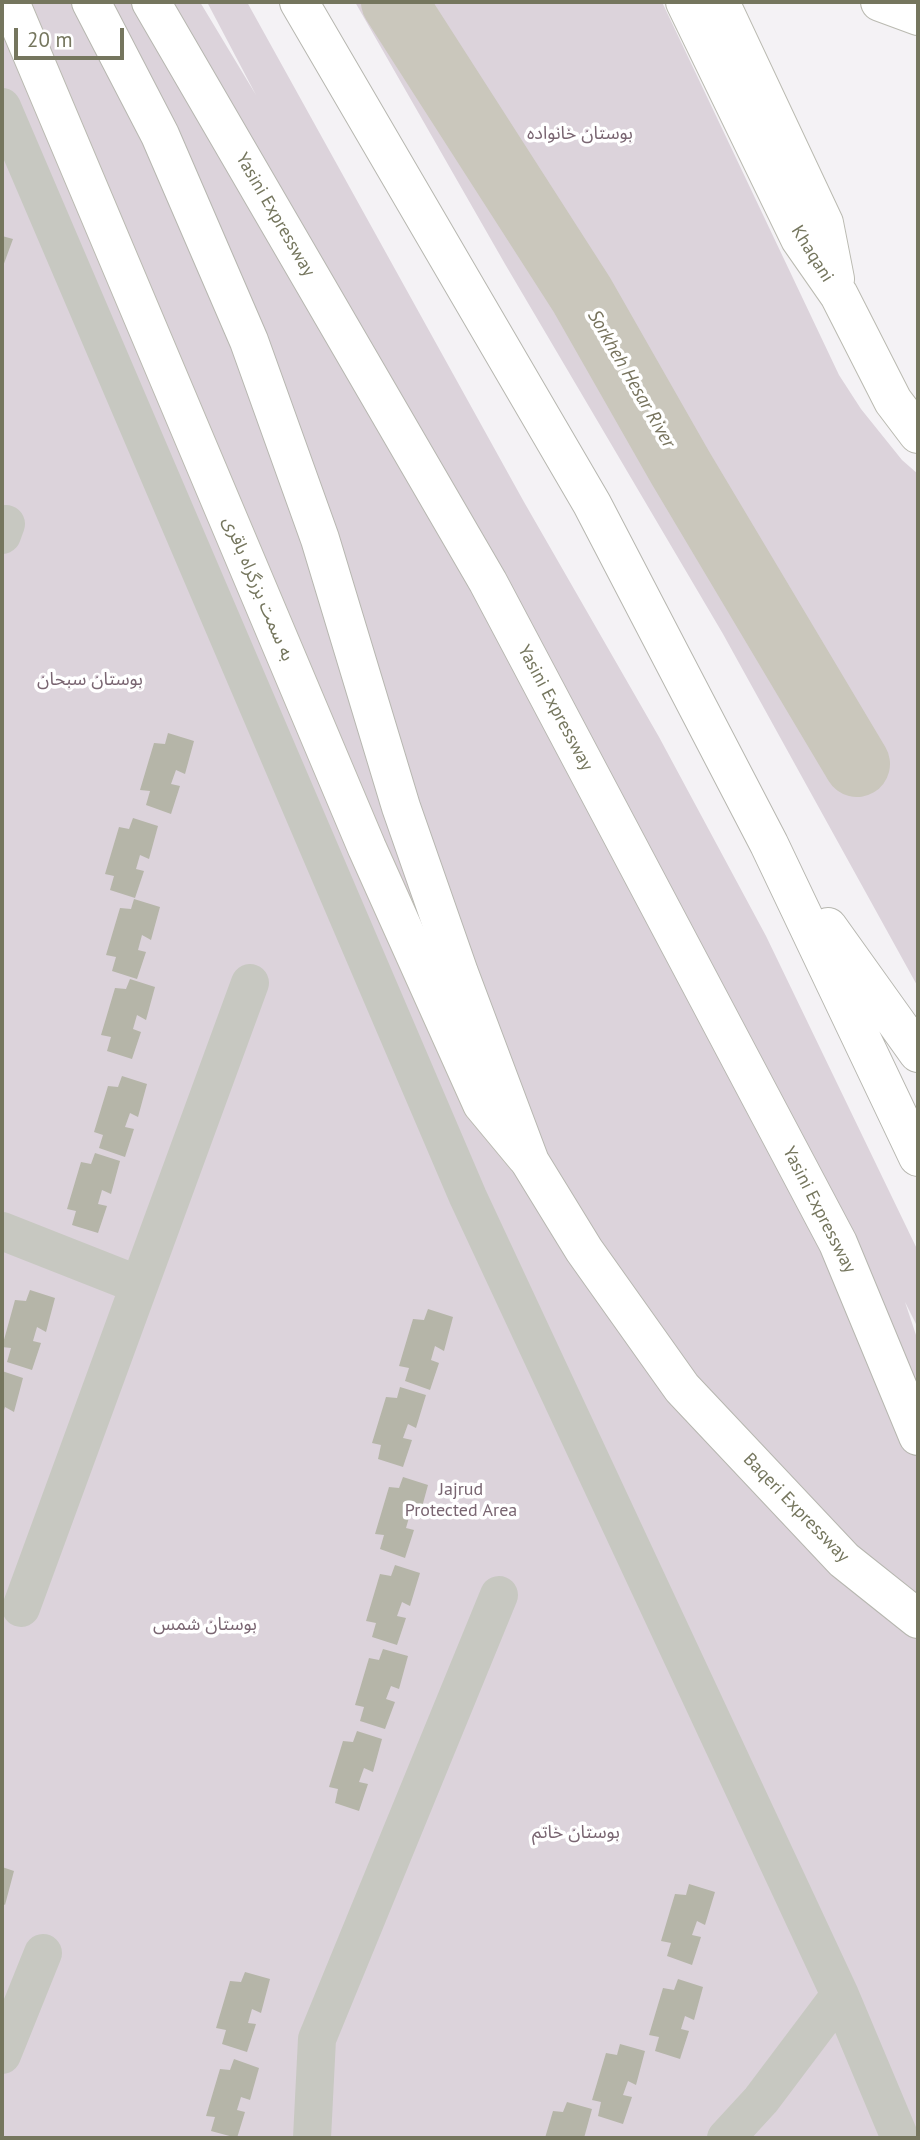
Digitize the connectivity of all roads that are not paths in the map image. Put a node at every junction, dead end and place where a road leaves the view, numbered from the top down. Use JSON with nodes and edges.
{"nodes":[{"id":1,"x":10,"y":2,"type":"edge"},
{"id":2,"x":90,"y":2,"type":"edge"},
{"id":3,"x":151,"y":2,"type":"edge"},
{"id":4,"x":299,"y":2,"type":"edge"},
{"id":5,"x":685,"y":2,"type":"edge"},
{"id":6,"x":720,"y":2,"type":"edge"},
{"id":7,"x":880,"y":2,"type":"edge"},
{"id":8,"x":918,"y":16,"type":"edge"},
{"id":9,"x":2,"y":107,"type":"edge"},
{"id":10,"x":839,"y":295,"type":"junction"},
{"id":11,"x":918,"y":434,"type":"edge"},
{"id":12,"x":769,"y":844,"type":"junction"},
{"id":13,"x":250,"y":984,"type":"dead end"},
{"id":14,"x":918,"y":1053,"type":"edge"},
{"id":15,"x":918,"y":1157,"type":"edge"},
{"id":16,"x":530,"y":1162,"type":"junction"},
{"id":17,"x":2,"y":1231,"type":"edge"},
{"id":18,"x":139,"y":1285,"type":"junction"},
{"id":19,"x":918,"y":1436,"type":"edge"},
{"id":20,"x":499,"y":1595,"type":"dead end"},
{"id":21,"x":21,"y":1608,"type":"dead end"},
{"id":22,"x":918,"y":1619,"type":"edge"},
{"id":23,"x":43,"y":1953,"type":"dead end"},
{"id":24,"x":840,"y":1995,"type":"junction"},
{"id":25,"x":2,"y":2055,"type":"edge"},
{"id":26,"x":312,"y":2138,"type":"edge"},
{"id":27,"x":726,"y":2138,"type":"edge"},
{"id":28,"x":901,"y":2138,"type":"edge"}],
"edges":[{"from":1,"to":16,"type":"main road","name":"به سمت بزرگراه باقری"},
{"from":2,"to":16,"type":"main road"},
{"from":3,"to":19,"type":"main road","name":"Yasini Expressway"},
{"from":4,"to":12,"type":"main road"},
{"from":5,"to":10,"type":"main road","name":"Khaqani"},
{"from":6,"to":10,"type":"main road","name":"Khaqani"},
{"from":7,"to":8,"type":"main road"},
{"from":9,"to":24,"type":"street"},
{"from":10,"to":11,"type":"main road"},
{"from":12,"to":14,"type":"main road"},
{"from":12,"to":15,"type":"main road"},
{"from":13,"to":18,"type":"street"},
{"from":16,"to":22,"type":"main road","name":"Baqeri Expressway"},
{"from":17,"to":18,"type":"street"},
{"from":18,"to":21,"type":"street"},
{"from":20,"to":26,"type":"street"},
{"from":23,"to":25,"type":"street"},
{"from":24,"to":27,"type":"street"},
{"from":24,"to":28,"type":"street"}]}
